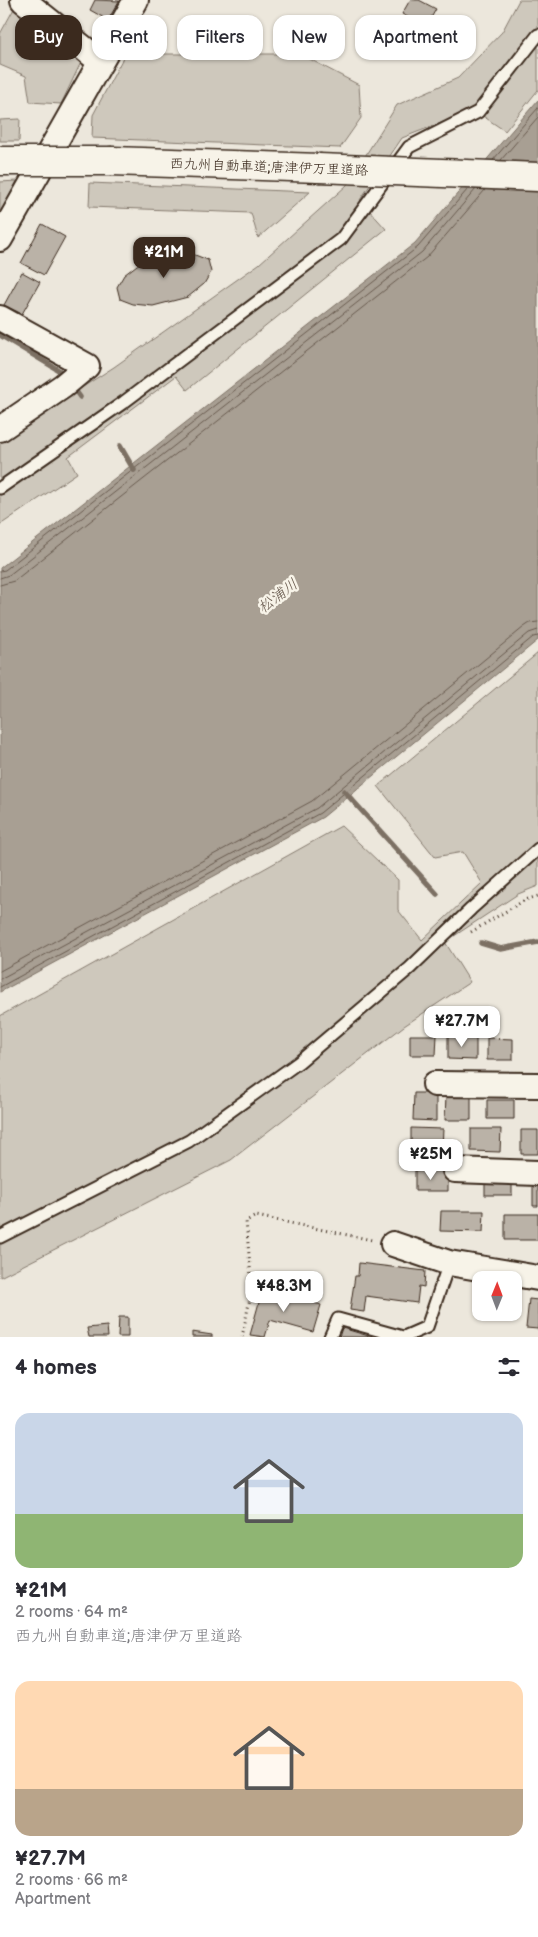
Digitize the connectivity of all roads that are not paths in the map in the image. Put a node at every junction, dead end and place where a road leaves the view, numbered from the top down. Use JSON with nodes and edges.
{"nodes":[{"id":1,"x":23,"y":0,"type":"edge"},
{"id":2,"x":136,"y":0,"type":"edge"},
{"id":3,"x":538,"y":35,"type":"edge"},
{"id":4,"x":101,"y":62,"type":"junction"},
{"id":5,"x":0,"y":161,"type":"edge"},
{"id":6,"x":538,"y":177,"type":"edge"},
{"id":7,"x":0,"y":239,"type":"edge"},
{"id":8,"x":0,"y":318,"type":"edge"},
{"id":9,"x":0,"y":429,"type":"edge"},
{"id":10,"x":0,"y":488,"type":"edge"},
{"id":11,"x":538,"y":849,"type":"edge"},
{"id":12,"x":435,"y":1084,"type":"dead end"},
{"id":13,"x":538,"y":1085,"type":"edge"},
{"id":14,"x":456,"y":1170,"type":"dead end"},
{"id":15,"x":538,"y":1173,"type":"edge"},
{"id":16,"x":0,"y":1237,"type":"edge"},
{"id":17,"x":393,"y":1244,"type":"road end"},
{"id":18,"x":450,"y":1263,"type":"junction"},
{"id":19,"x":538,"y":1278,"type":"edge"},
{"id":20,"x":330,"y":1337,"type":"edge"},
{"id":21,"x":404,"y":1337,"type":"edge"}],
"edges":[{"from":1,"to":4,"type":"street"},
{"from":2,"to":4,"type":"street"},
{"from":3,"to":10,"type":"lane"},
{"from":4,"to":7,"type":"street"},
{"from":5,"to":6,"type":"highway","name":"西九州自動車道;唐津伊万里道路","bridge":true},
{"from":8,"to":9,"type":"street"},
{"from":11,"to":16,"type":"lane"},
{"from":12,"to":13,"type":"street"},
{"from":14,"to":15,"type":"street"},
{"from":17,"to":18,"type":"street"},
{"from":18,"to":19,"type":"street"},
{"from":18,"to":21,"type":"lane"},
{"from":20,"to":21,"type":"lane"}]}
